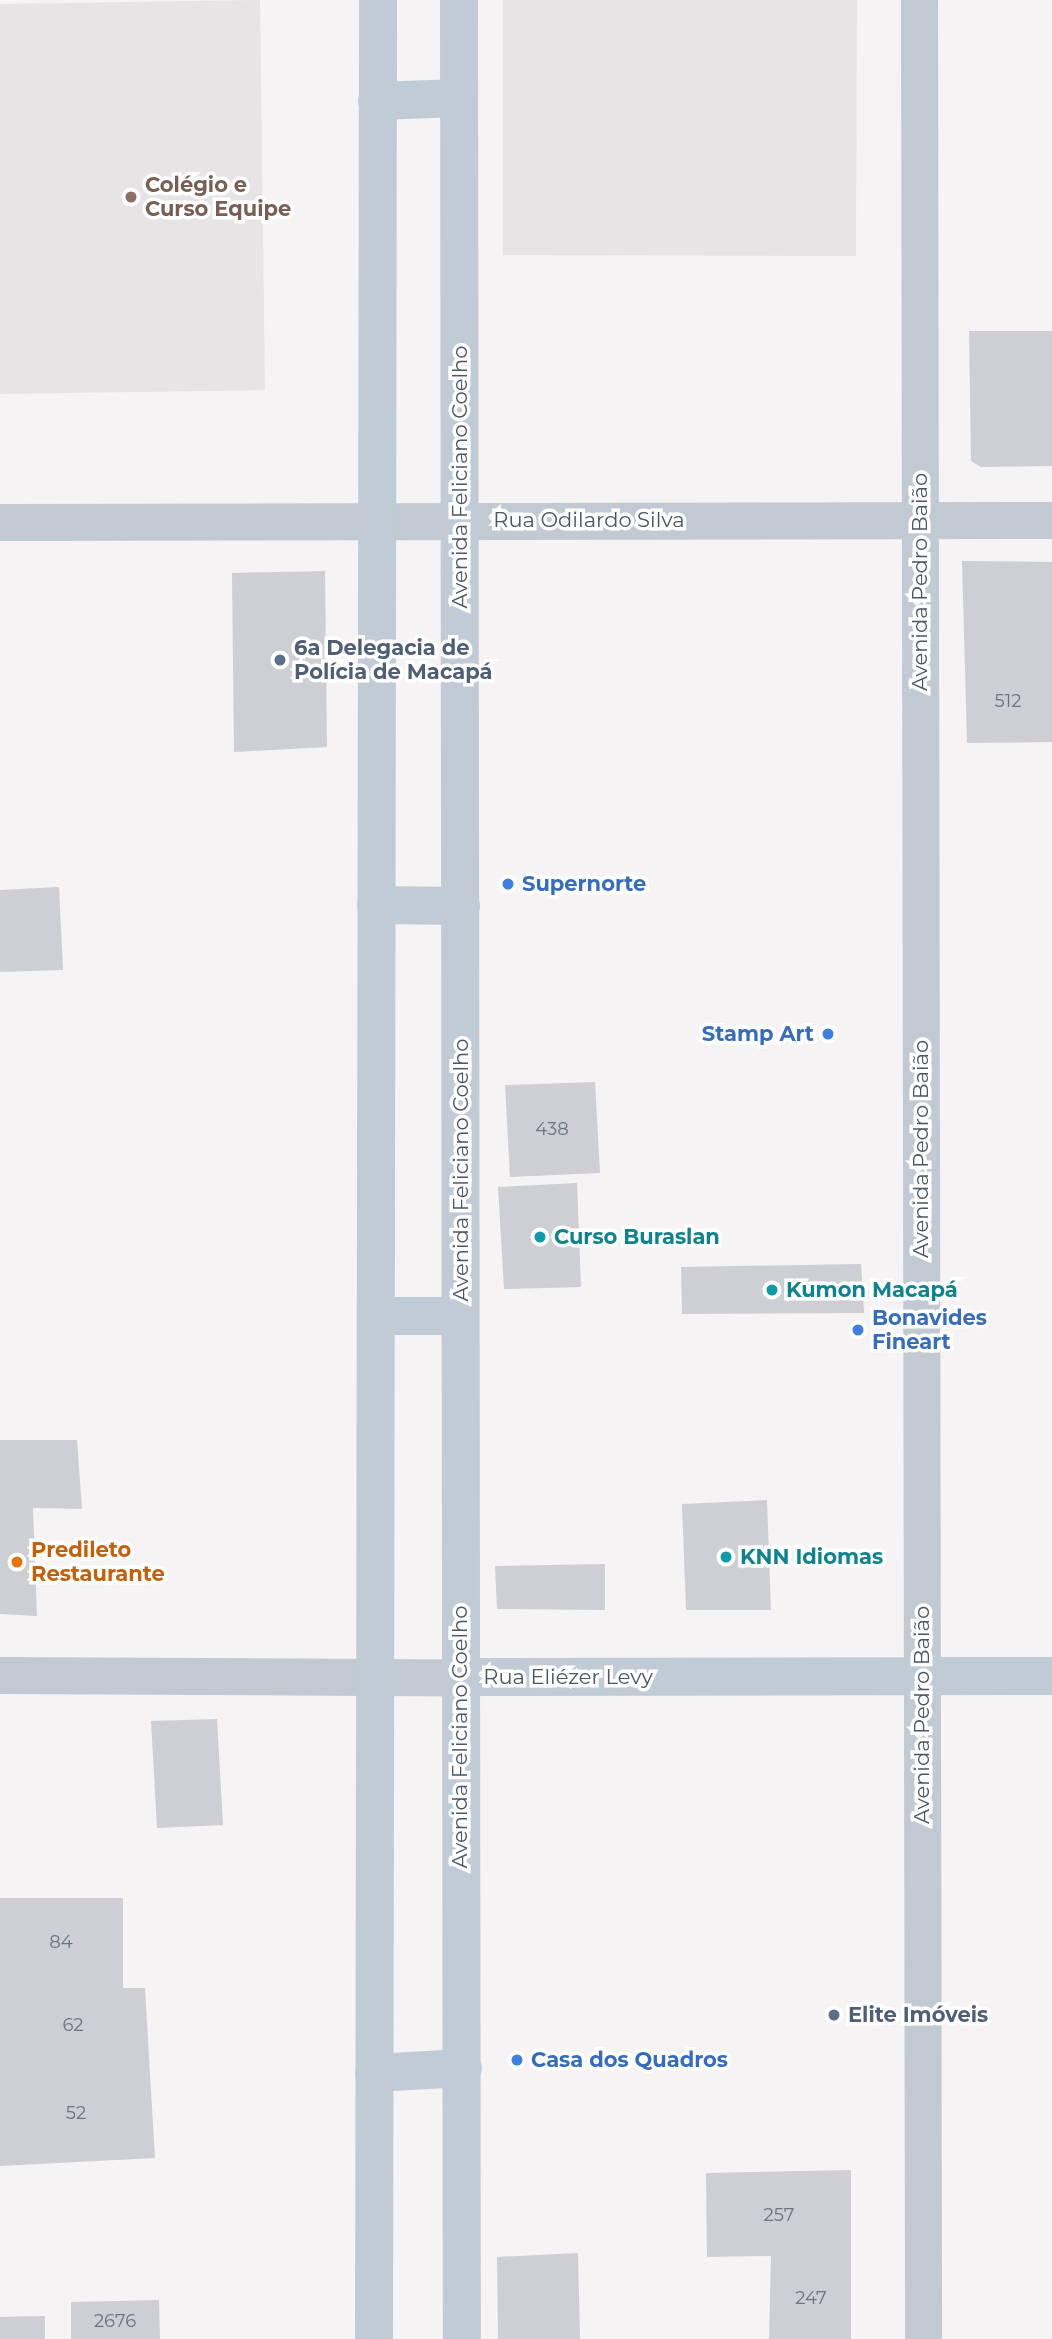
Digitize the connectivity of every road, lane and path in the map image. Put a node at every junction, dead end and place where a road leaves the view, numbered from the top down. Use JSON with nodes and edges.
{"nodes":[{"id":1,"x":378,"y":0,"type":"edge"},
{"id":2,"x":459,"y":0,"type":"edge"},
{"id":3,"x":919,"y":0,"type":"edge"},
{"id":4,"x":459,"y":98,"type":"junction"},
{"id":5,"x":377,"y":101,"type":"junction"},
{"id":6,"x":460,"y":520,"type":"junction"},
{"id":7,"x":920,"y":520,"type":"junction"},
{"id":8,"x":1052,"y":520,"type":"edge"},
{"id":9,"x":377,"y":521,"type":"junction"},
{"id":10,"x":0,"y":522,"type":"edge"},
{"id":11,"x":376,"y":905,"type":"junction"},
{"id":12,"x":461,"y":906,"type":"junction"},
{"id":13,"x":460,"y":1316,"type":"junction"},
{"id":14,"x":376,"y":1317,"type":"junction"},
{"id":15,"x":0,"y":1675,"type":"edge"},
{"id":16,"x":922,"y":1676,"type":"junction"},
{"id":17,"x":1052,"y":1676,"type":"edge"},
{"id":18,"x":458,"y":1677,"type":"junction"},
{"id":19,"x":376,"y":1679,"type":"junction"},
{"id":20,"x":463,"y":2068,"type":"junction"},
{"id":21,"x":374,"y":2073,"type":"junction"},
{"id":22,"x":374,"y":2339,"type":"edge"},
{"id":23,"x":462,"y":2339,"type":"edge"},
{"id":24,"x":923,"y":2339,"type":"edge"}],
"edges":[{"from":1,"to":5,"type":"street"},
{"from":2,"to":4,"type":"street","name":"Avenida Feliciano Coelho"},
{"from":3,"to":7,"type":"street","name":"Avenida Pedro Baião"},
{"from":4,"to":5,"type":"street"},
{"from":4,"to":6,"type":"street","name":"Avenida Feliciano Coelho"},
{"from":5,"to":9,"type":"street"},
{"from":6,"to":7,"type":"street","name":"Rua Odilardo Silva"},
{"from":6,"to":9,"type":"street","name":"Rua Odilardo Silva"},
{"from":6,"to":12,"type":"street","name":"Avenida Feliciano Coelho"},
{"from":7,"to":8,"type":"street","name":"Rua Odilardo Silva"},
{"from":7,"to":16,"type":"street","name":"Avenida Pedro Baião"},
{"from":9,"to":10,"type":"street","name":"Rua Odilardo Silva"},
{"from":9,"to":11,"type":"street"},
{"from":11,"to":12,"type":"street"},
{"from":11,"to":14,"type":"street"},
{"from":12,"to":13,"type":"street","name":"Avenida Feliciano Coelho"},
{"from":13,"to":14,"type":"street"},
{"from":13,"to":18,"type":"street","name":"Avenida Feliciano Coelho"},
{"from":14,"to":19,"type":"street"},
{"from":15,"to":19,"type":"street","name":"Rua Eliézer Levy"},
{"from":16,"to":17,"type":"street","name":"Rua Eliézer Levy"},
{"from":16,"to":18,"type":"street","name":"Rua Eliézer Levy"},
{"from":16,"to":24,"type":"street","name":"Avenida Pedro Baião"},
{"from":18,"to":19,"type":"street","name":"Rua Eliézer Levy"},
{"from":18,"to":20,"type":"street","name":"Avenida Feliciano Coelho"},
{"from":19,"to":21,"type":"street"},
{"from":20,"to":21,"type":"street"},
{"from":20,"to":23,"type":"street","name":"Avenida Feliciano Coelho"},
{"from":21,"to":22,"type":"street"}]}
